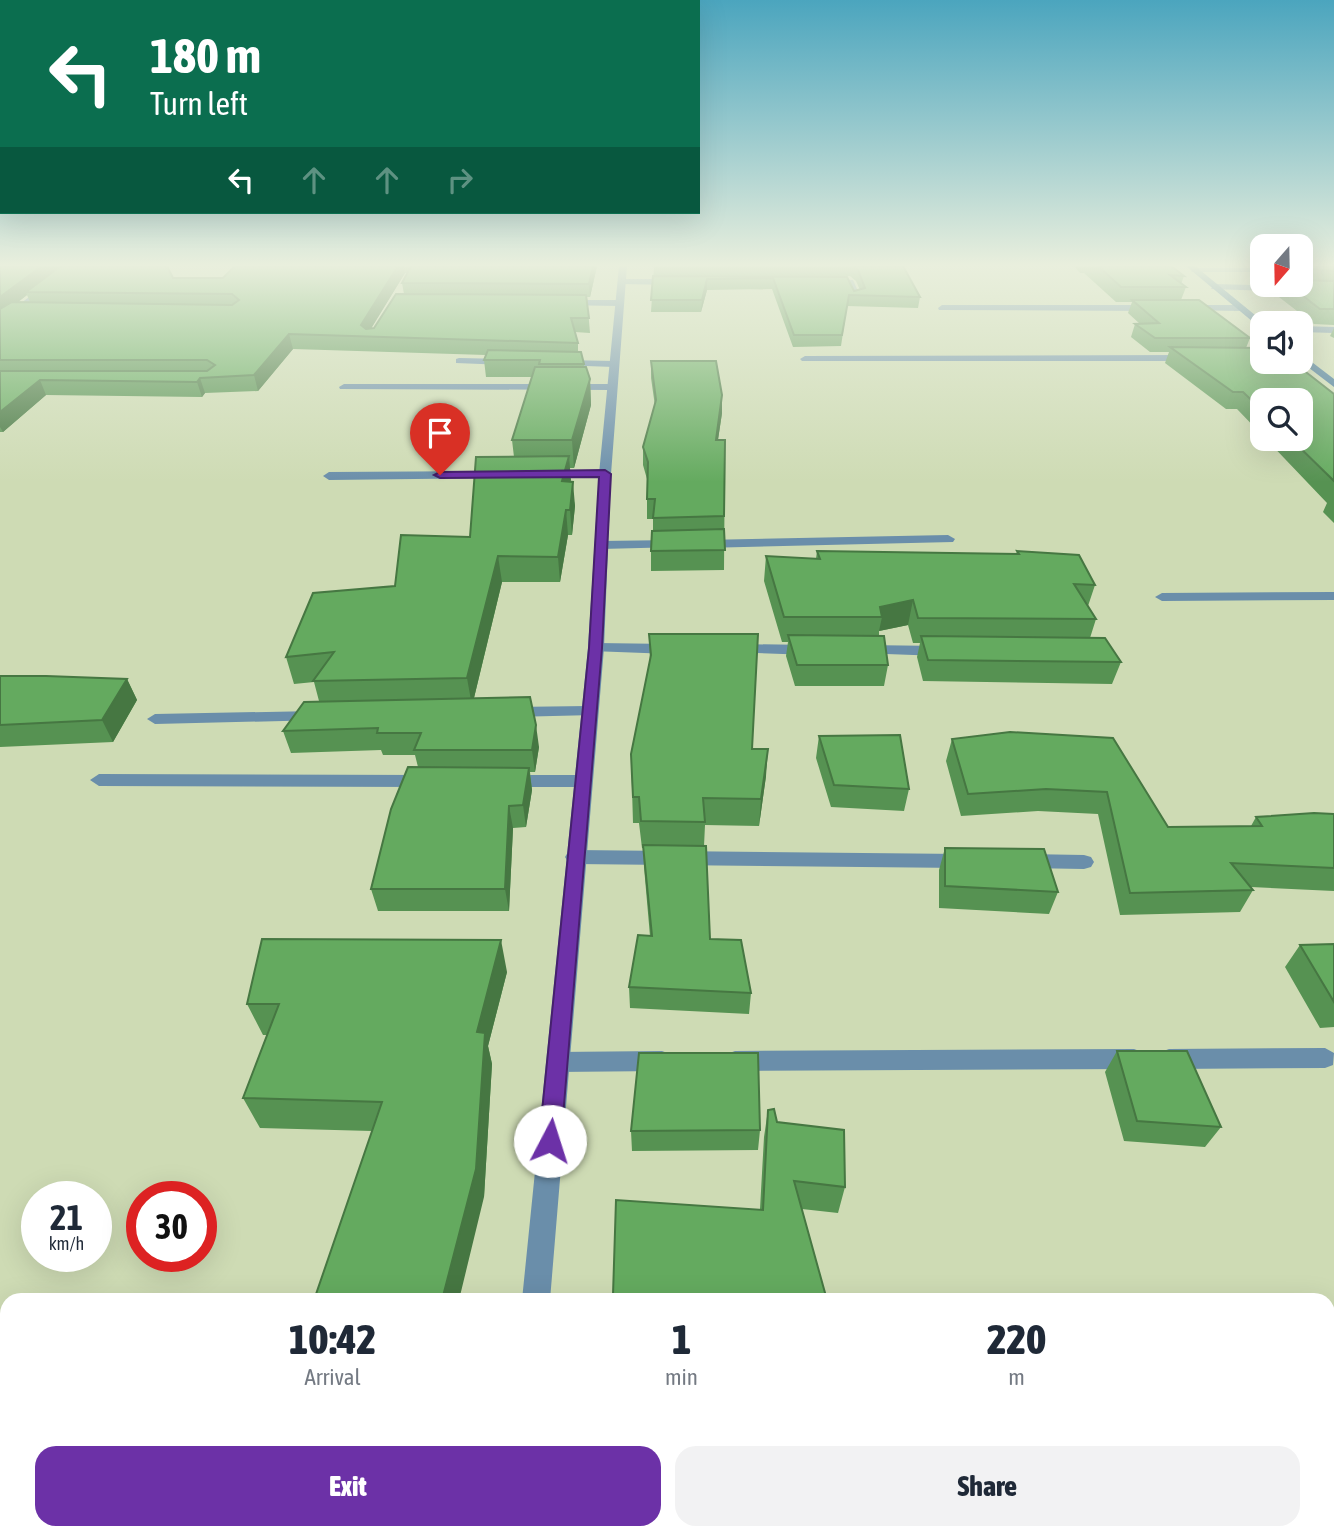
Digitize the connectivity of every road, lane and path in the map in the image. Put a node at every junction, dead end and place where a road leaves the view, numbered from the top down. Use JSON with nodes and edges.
{"nodes":[{"id":1,"x":616,"y":338,"type":"edge"},
{"id":2,"x":1206,"y":358,"type":"edge"},
{"id":3,"x":805,"y":359,"type":"dead end"},
{"id":4,"x":459,"y":361,"type":"dead end"},
{"id":5,"x":518,"y":362,"type":"edge"},
{"id":6,"x":546,"y":362,"type":"edge"},
{"id":7,"x":614,"y":364,"type":"junction"},
{"id":8,"x":1313,"y":367,"type":"edge"},
{"id":9,"x":1334,"y":384,"type":"edge"},
{"id":10,"x":344,"y":387,"type":"dead end"},
{"id":11,"x":612,"y":387,"type":"junction"},
{"id":12,"x":509,"y":474,"type":"edge"},
{"id":13,"x":536,"y":474,"type":"edge"},
{"id":14,"x":605,"y":474,"type":"junction"},
{"id":15,"x":329,"y":476,"type":"dead end"},
{"id":16,"x":948,"y":539,"type":"dead end"},
{"id":17,"x":601,"y":545,"type":"junction"},
{"id":18,"x":1334,"y":596,"type":"edge"},
{"id":19,"x":1162,"y":597,"type":"dead end"},
{"id":20,"x":596,"y":648,"type":"junction"},
{"id":21,"x":691,"y":649,"type":"edge"},
{"id":22,"x":719,"y":649,"type":"edge"},
{"id":23,"x":951,"y":651,"type":"edge"},
{"id":24,"x":588,"y":711,"type":"junction"},
{"id":25,"x":490,"y":713,"type":"edge"},
{"id":26,"x":336,"y":715,"type":"edge"},
{"id":27,"x":155,"y":719,"type":"dead end"},
{"id":28,"x":99,"y":780,"type":"dead end"},
{"id":29,"x":444,"y":781,"type":"edge"},
{"id":30,"x":485,"y":781,"type":"edge"},
{"id":31,"x":582,"y":781,"type":"junction"},
{"id":32,"x":575,"y":857,"type":"junction"},
{"id":33,"x":1084,"y":862,"type":"dead end"},
{"id":34,"x":1325,"y":1058,"type":"dead end"},
{"id":35,"x":682,"y":1061,"type":"edge"},
{"id":36,"x":710,"y":1061,"type":"edge"},
{"id":37,"x":557,"y":1062,"type":"junction"},
{"id":38,"x":537,"y":1293,"type":"edge"}],
"edges":[{"from":1,"to":7,"type":"street"},
{"from":2,"to":3,"type":"street"},
{"from":4,"to":5,"type":"street"},
{"from":6,"to":7,"type":"street"},
{"from":7,"to":11,"type":"street"},
{"from":8,"to":9,"type":"main road"},
{"from":10,"to":11,"type":"street"},
{"from":11,"to":14,"type":"street"},
{"from":12,"to":15,"type":"street"},
{"from":13,"to":14,"type":"street"},
{"from":14,"to":17,"type":"street"},
{"from":16,"to":17,"type":"street"},
{"from":17,"to":20,"type":"street"},
{"from":18,"to":19,"type":"street"},
{"from":20,"to":21,"type":"street"},
{"from":20,"to":24,"type":"street"},
{"from":22,"to":23,"type":"street"},
{"from":24,"to":25,"type":"street"},
{"from":24,"to":31,"type":"street"},
{"from":26,"to":27,"type":"street"},
{"from":28,"to":29,"type":"street"},
{"from":30,"to":31,"type":"street"},
{"from":31,"to":32,"type":"street"},
{"from":32,"to":33,"type":"street"},
{"from":32,"to":37,"type":"street"},
{"from":34,"to":36,"type":"street"},
{"from":35,"to":37,"type":"street"},
{"from":37,"to":38,"type":"street"}]}
